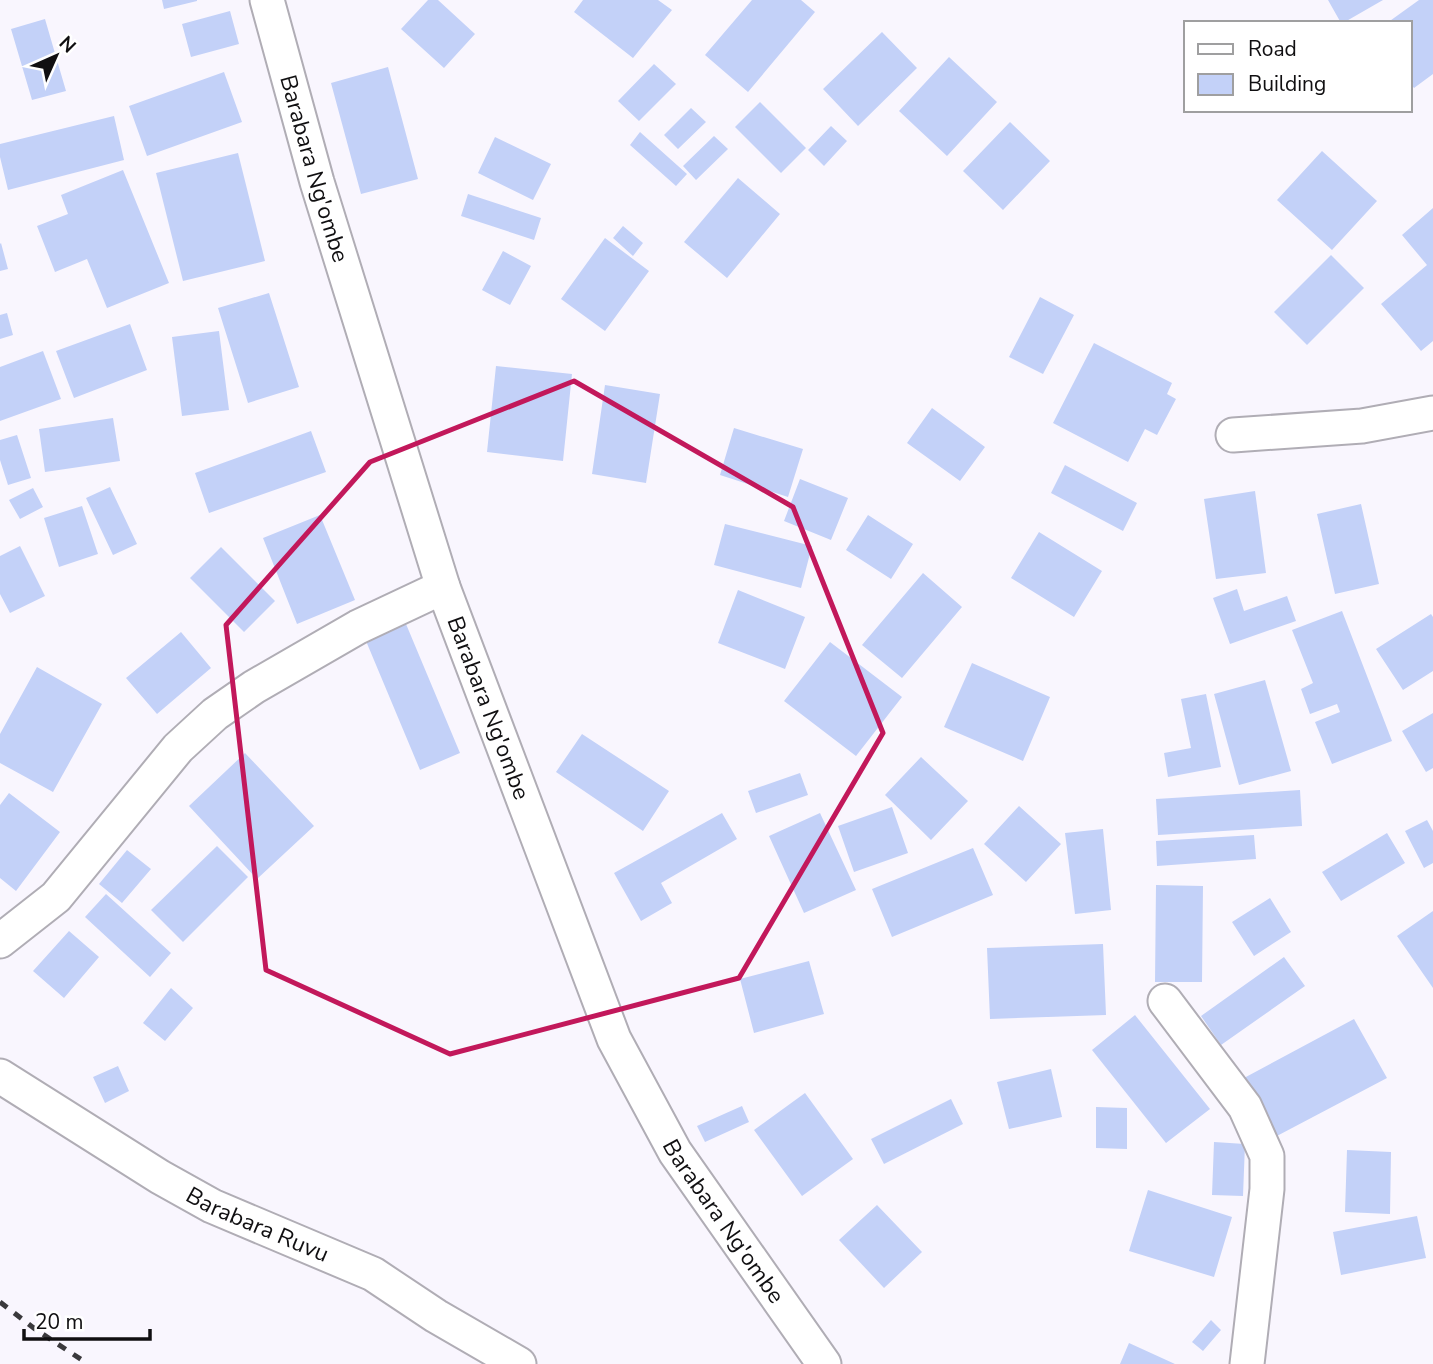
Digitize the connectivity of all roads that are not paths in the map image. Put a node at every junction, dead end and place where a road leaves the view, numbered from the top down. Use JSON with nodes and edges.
{"nodes":[{"id":1,"x":267,"y":0,"type":"edge"},
{"id":2,"x":1433,"y":413,"type":"edge"},
{"id":3,"x":1233,"y":435,"type":"dead end"},
{"id":4,"x":443,"y":587,"type":"junction"},
{"id":5,"x":0,"y":941,"type":"edge"},
{"id":6,"x":1165,"y":1001,"type":"dead end"},
{"id":7,"x":0,"y":1076,"type":"edge"},
{"id":8,"x":519,"y":1364,"type":"edge"},
{"id":9,"x":824,"y":1364,"type":"edge"},
{"id":10,"x":1247,"y":1364,"type":"edge"}],
"edges":[{"from":1,"to":4,"type":"street","name":"Barabara Ng'ombe"},
{"from":2,"to":3,"type":"street"},
{"from":4,"to":5,"type":"street"},
{"from":4,"to":9,"type":"street","name":"Barabara Ng'ombe"},
{"from":6,"to":10,"type":"street"},
{"from":7,"to":8,"type":"street","name":"Barabara Ruvu"}]}
